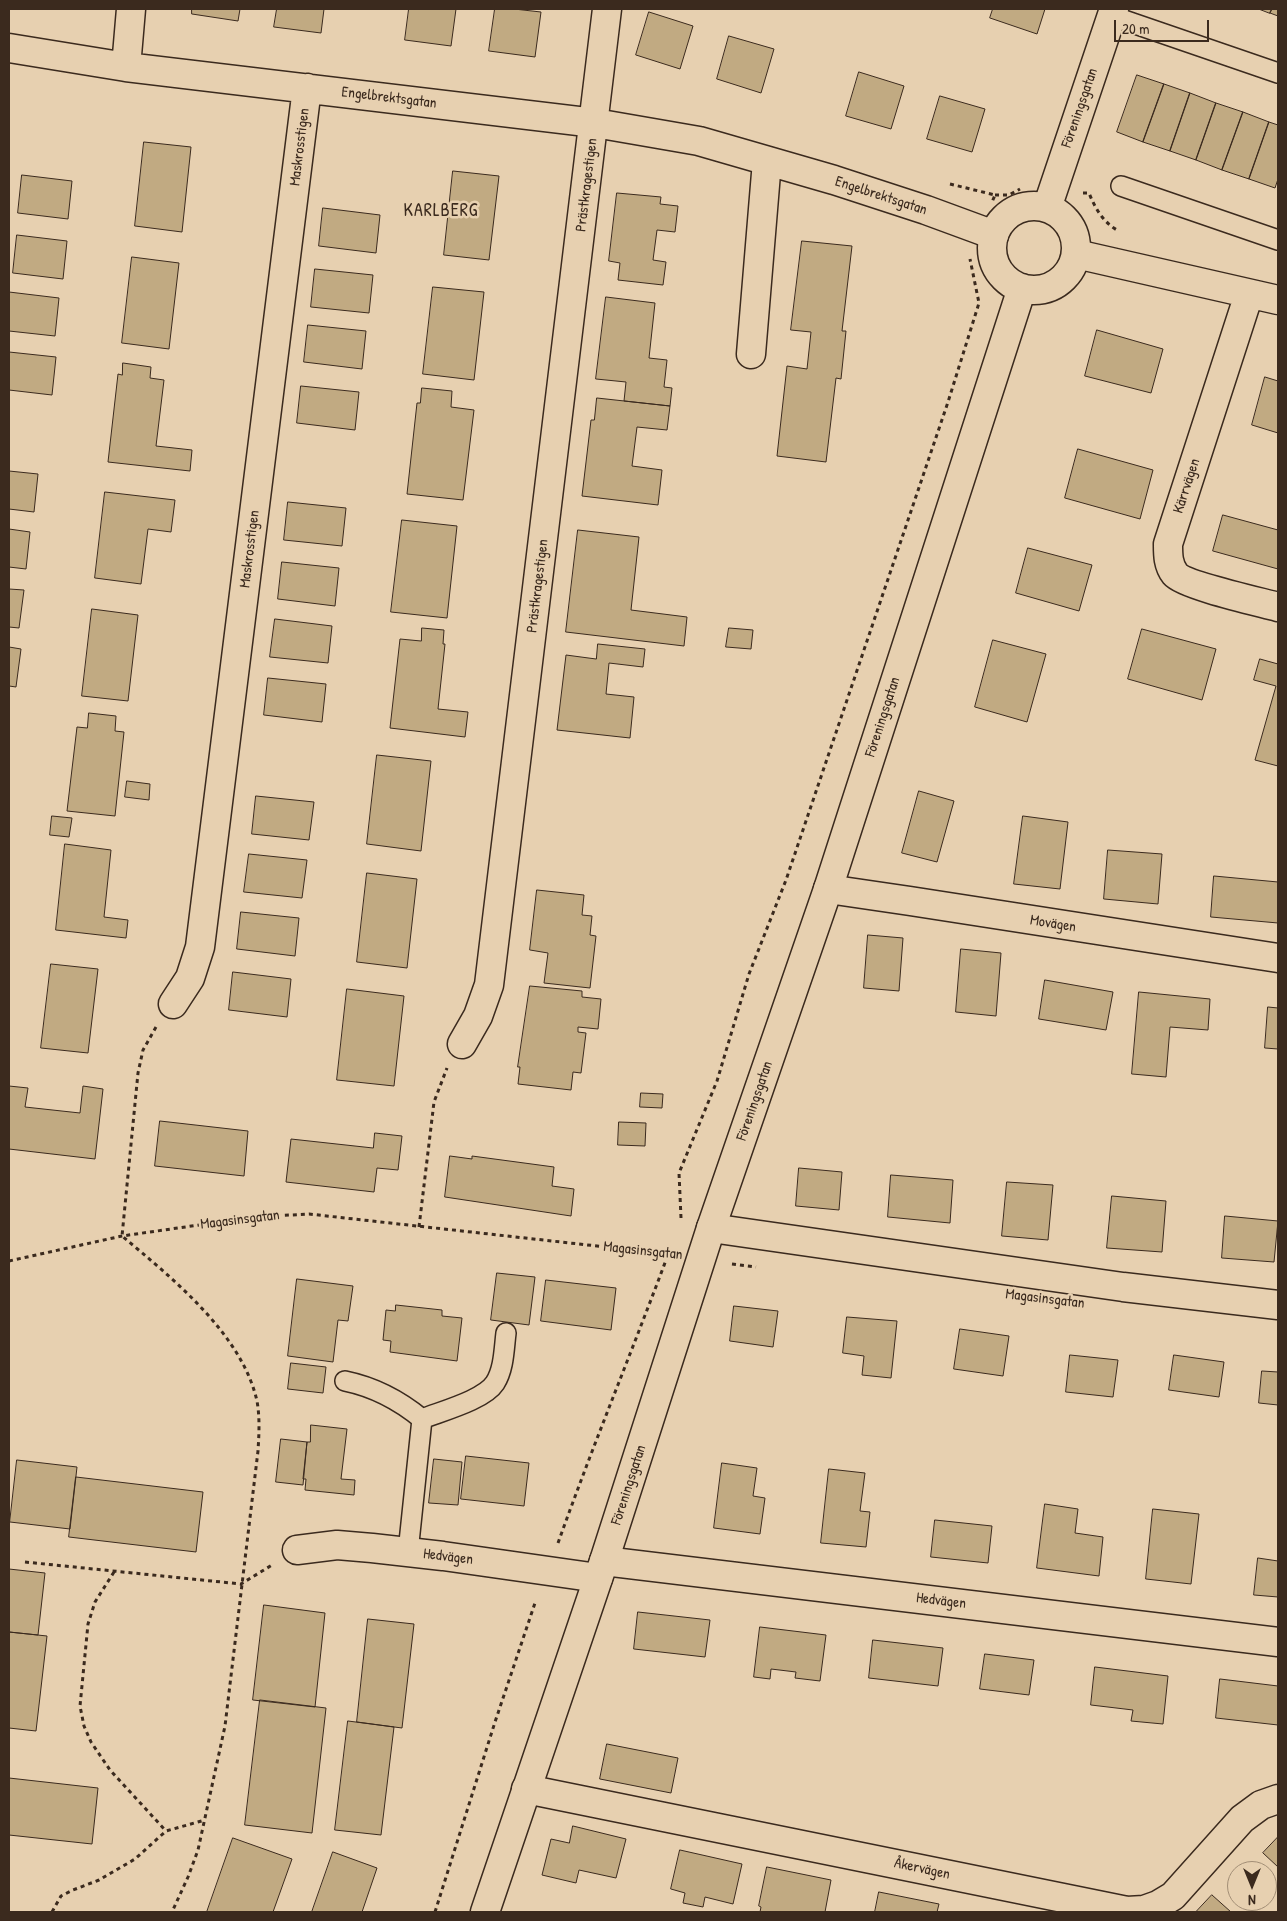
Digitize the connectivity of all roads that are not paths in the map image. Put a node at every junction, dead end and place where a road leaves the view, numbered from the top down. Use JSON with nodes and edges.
{"nodes":[{"id":1,"x":131,"y":9,"type":"edge"},
{"id":2,"x":607,"y":9,"type":"edge"},
{"id":3,"x":1113,"y":12,"type":"edge"},
{"id":4,"x":9,"y":48,"type":"edge"},
{"id":5,"x":126,"y":67,"type":"junction"},
{"id":6,"x":1278,"y":73,"type":"edge"},
{"id":7,"x":307,"y":88,"type":"junction"},
{"id":8,"x":595,"y":123,"type":"junction"},
{"id":9,"x":767,"y":161,"type":"junction"},
{"id":10,"x":1121,"y":186,"type":"dead end"},
{"id":11,"x":1050,"y":198,"type":"junction"},
{"id":12,"x":987,"y":233,"type":"junction"},
{"id":13,"x":1278,"y":240,"type":"edge"},
{"id":14,"x":1076,"y":254,"type":"junction"},
{"id":15,"x":1022,"y":288,"type":"junction"},
{"id":16,"x":1249,"y":294,"type":"junction"},
{"id":17,"x":1278,"y":300,"type":"edge"},
{"id":18,"x":751,"y":354,"type":"dead end"},
{"id":19,"x":1278,"y":606,"type":"edge"},
{"id":20,"x":828,"y":890,"type":"junction"},
{"id":21,"x":1278,"y":958,"type":"edge"},
{"id":22,"x":173,"y":1004,"type":"road end"},
{"id":23,"x":462,"y":1044,"type":"road end"},
{"id":24,"x":712,"y":1228,"type":"junction"},
{"id":25,"x":1278,"y":1305,"type":"edge"},
{"id":26,"x":506,"y":1333,"type":"dead end"},
{"id":27,"x":345,"y":1381,"type":"dead end"},
{"id":28,"x":422,"y":1419,"type":"junction"},
{"id":29,"x":296,"y":1550,"type":"road end"},
{"id":30,"x":408,"y":1552,"type":"junction"},
{"id":31,"x":601,"y":1570,"type":"junction"},
{"id":32,"x":1278,"y":1642,"type":"edge"},
{"id":33,"x":526,"y":1789,"type":"junction"},
{"id":34,"x":1278,"y":1799,"type":"edge"},
{"id":35,"x":485,"y":1912,"type":"edge"}],
"edges":[{"from":1,"to":5,"type":"street"},
{"from":2,"to":8,"type":"street","name":"Prästkragestigen"},
{"from":3,"to":6,"type":"lane"},
{"from":3,"to":11,"type":"street","name":"Föreningsgatan"},
{"from":4,"to":5,"type":"street","name":"Engelbrektsgatan"},
{"from":5,"to":7,"type":"street","name":"Engelbrektsgatan"},
{"from":7,"to":8,"type":"street","name":"Engelbrektsgatan"},
{"from":7,"to":22,"type":"street","name":"Maskrosstigen"},
{"from":8,"to":9,"type":"street","name":"Engelbrektsgatan"},
{"from":8,"to":23,"type":"street","name":"Prästkragestigen"},
{"from":9,"to":12,"type":"street","name":"Engelbrektsgatan"},
{"from":9,"to":18,"type":"street"},
{"from":10,"to":13,"type":"lane"},
{"from":11,"to":12,"type":"street"},
{"from":11,"to":14,"type":"street"},
{"from":12,"to":15,"type":"street"},
{"from":14,"to":15,"type":"street"},
{"from":14,"to":16,"type":"street"},
{"from":15,"to":20,"type":"street","name":"Föreningsgatan"},
{"from":16,"to":17,"type":"street"},
{"from":16,"to":19,"type":"street","name":"Kärrvägen"},
{"from":20,"to":21,"type":"street","name":"Movägen"},
{"from":20,"to":24,"type":"street","name":"Föreningsgatan"},
{"from":24,"to":25,"type":"street","name":"Magasinsgatan"},
{"from":24,"to":31,"type":"street","name":"Föreningsgatan"},
{"from":26,"to":28,"type":"lane"},
{"from":27,"to":28,"type":"lane"},
{"from":28,"to":30,"type":"lane"},
{"from":29,"to":30,"type":"street","name":"Hedvägen"},
{"from":30,"to":31,"type":"street","name":"Hedvägen"},
{"from":31,"to":32,"type":"street","name":"Hedvägen"},
{"from":31,"to":33,"type":"street","name":"Föreningsgatan"},
{"from":33,"to":34,"type":"street","name":"Åkervägen"},
{"from":33,"to":35,"type":"street","name":"Föreningsgatan"}]}
